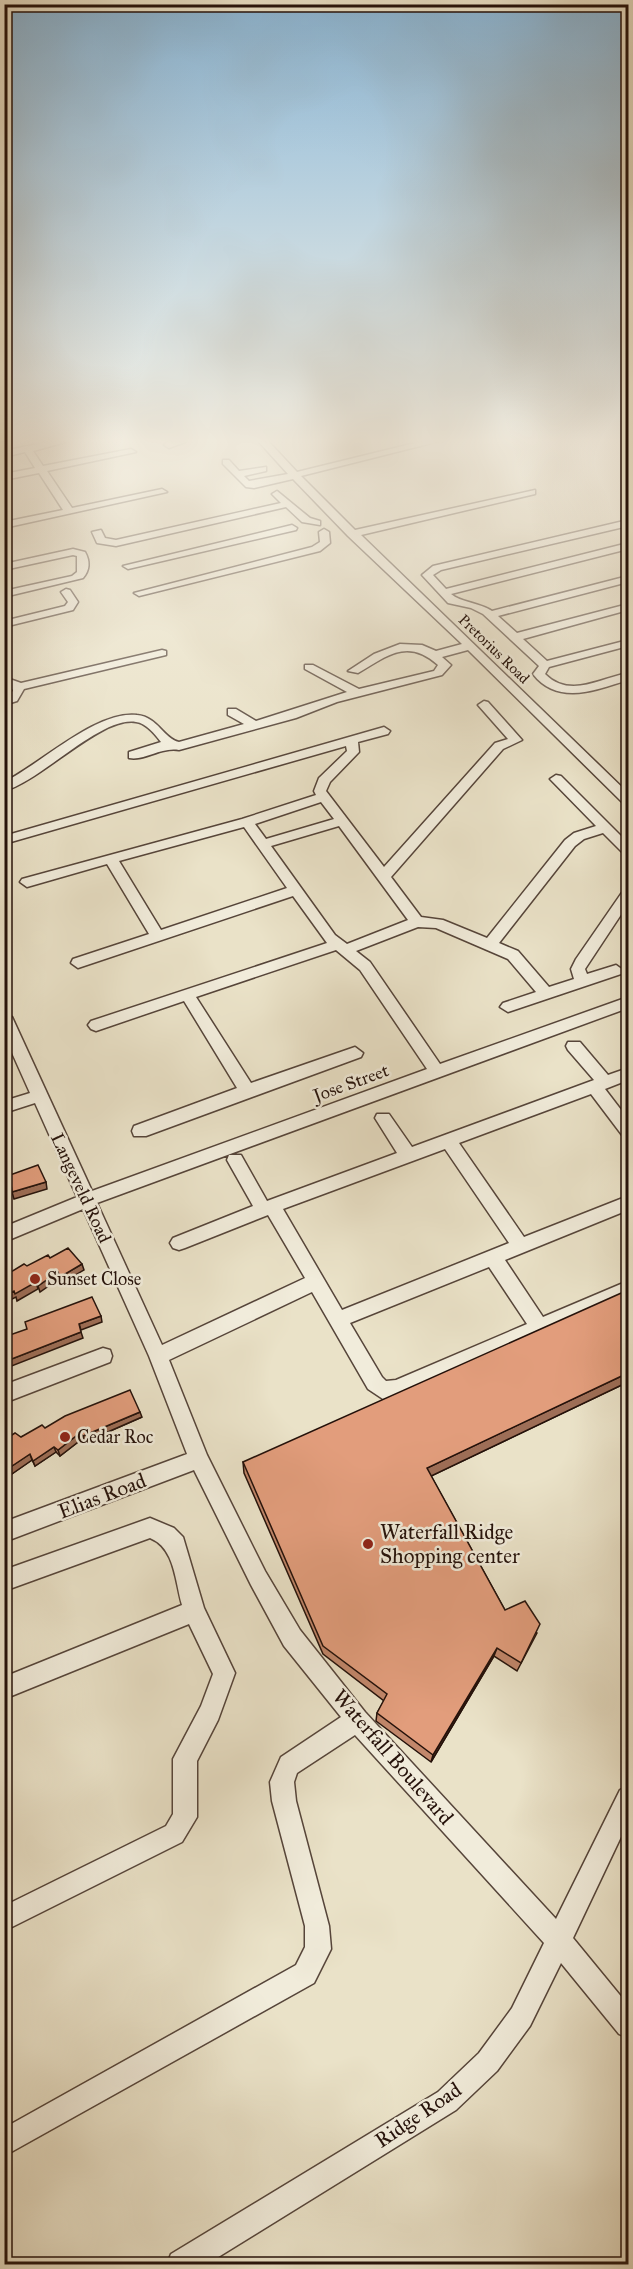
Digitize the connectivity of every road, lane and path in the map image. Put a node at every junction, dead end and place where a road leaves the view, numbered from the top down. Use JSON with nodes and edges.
{"nodes":[{"id":1,"x":172,"y":548,"type":"edge"},
{"id":2,"x":318,"y":548,"type":"edge"},
{"id":3,"x":369,"y":548,"type":"edge"},
{"id":4,"x":525,"y":548,"type":"edge"},
{"id":5,"x":621,"y":548,"type":"edge"},
{"id":6,"x":128,"y":566,"type":"dead end"},
{"id":7,"x":4,"y":567,"type":"edge"},
{"id":8,"x":628,"y":579,"type":"edge"},
{"id":9,"x":66,"y":591,"type":"dead end"},
{"id":10,"x":139,"y":593,"type":"dead end"},
{"id":11,"x":442,"y":593,"type":"junction"},
{"id":12,"x":4,"y":594,"type":"edge"},
{"id":13,"x":628,"y":607,"type":"edge"},
{"id":14,"x":490,"y":615,"type":"junction"},
{"id":15,"x":4,"y":624,"type":"edge"},
{"id":16,"x":516,"y":637,"type":"junction"},
{"id":17,"x":628,"y":643,"type":"edge"},
{"id":18,"x":469,"y":646,"type":"junction"},
{"id":19,"x":162,"y":652,"type":"dead end"},
{"id":20,"x":435,"y":655,"type":"junction"},
{"id":21,"x":544,"y":666,"type":"junction"},
{"id":22,"x":309,"y":667,"type":"dead end"},
{"id":23,"x":354,"y":671,"type":"dead end"},
{"id":24,"x":628,"y":676,"type":"edge"},
{"id":25,"x":4,"y":680,"type":"edge"},
{"id":26,"x":628,"y":686,"type":"edge"},
{"id":27,"x":19,"y":687,"type":"junction"},
{"id":28,"x":358,"y":693,"type":"junction"},
{"id":29,"x":583,"y":699,"type":"dead end"},
{"id":30,"x":4,"y":702,"type":"edge"},
{"id":31,"x":483,"y":705,"type":"dead end"},
{"id":32,"x":232,"y":712,"type":"dead end"},
{"id":33,"x":254,"y":725,"type":"junction"},
{"id":34,"x":384,"y":731,"type":"dead end"},
{"id":35,"x":352,"y":741,"type":"junction"},
{"id":36,"x":169,"y":743,"type":"junction"},
{"id":37,"x":133,"y":755,"type":"dead end"},
{"id":38,"x":4,"y":768,"type":"edge"},
{"id":39,"x":19,"y":778,"type":"junction"},
{"id":40,"x":556,"y":779,"type":"dead end"},
{"id":41,"x":4,"y":787,"type":"edge"},
{"id":42,"x":323,"y":797,"type":"junction"},
{"id":43,"x":628,"y":800,"type":"edge"},
{"id":44,"x":341,"y":821,"type":"junction"},
{"id":45,"x":247,"y":822,"type":"junction"},
{"id":46,"x":604,"y":828,"type":"junction"},
{"id":47,"x":4,"y":840,"type":"edge"},
{"id":48,"x":263,"y":844,"type":"junction"},
{"id":49,"x":628,"y":850,"type":"edge"},
{"id":50,"x":111,"y":859,"type":"junction"},
{"id":51,"x":383,"y":877,"type":"junction"},
{"id":52,"x":27,"y":882,"type":"dead end"},
{"id":53,"x":296,"y":891,"type":"junction"},
{"id":54,"x":628,"y":894,"type":"edge"},
{"id":55,"x":417,"y":922,"type":"junction"},
{"id":56,"x":157,"y":935,"type":"junction"},
{"id":57,"x":490,"y":945,"type":"junction"},
{"id":58,"x":341,"y":947,"type":"junction"},
{"id":59,"x":78,"y":963,"type":"dead end"},
{"id":60,"x":616,"y":970,"type":"dead end"},
{"id":61,"x":582,"y":981,"type":"junction"},
{"id":62,"x":545,"y":993,"type":"junction"},
{"id":63,"x":188,"y":996,"type":"junction"},
{"id":64,"x":628,"y":1002,"type":"edge"},
{"id":65,"x":508,"y":1006,"type":"dead end"},
{"id":66,"x":4,"y":1017,"type":"edge"},
{"id":67,"x":96,"y":1025,"type":"dead end"},
{"id":68,"x":574,"y":1046,"type":"dead end"},
{"id":69,"x":355,"y":1053,"type":"dead end"},
{"id":70,"x":437,"y":1072,"type":"junction"},
{"id":71,"x":628,"y":1074,"type":"edge"},
{"id":72,"x":599,"y":1085,"type":"junction"},
{"id":73,"x":247,"y":1091,"type":"junction"},
{"id":74,"x":39,"y":1096,"type":"junction"},
{"id":75,"x":4,"y":1107,"type":"edge"},
{"id":76,"x":383,"y":1118,"type":"dead end"},
{"id":77,"x":628,"y":1130,"type":"edge"},
{"id":78,"x":140,"y":1131,"type":"dead end"},
{"id":79,"x":449,"y":1142,"type":"junction"},
{"id":80,"x":409,"y":1156,"type":"junction"},
{"id":81,"x":235,"y":1160,"type":"dead end"},
{"id":82,"x":87,"y":1200,"type":"junction"},
{"id":83,"x":628,"y":1203,"type":"edge"},
{"id":84,"x":268,"y":1208,"type":"junction"},
{"id":85,"x":4,"y":1235,"type":"edge"},
{"id":86,"x":179,"y":1243,"type":"dead end"},
{"id":87,"x":521,"y":1247,"type":"junction"},
{"id":88,"x":494,"y":1259,"type":"junction"},
{"id":89,"x":315,"y":1282,"type":"junction"},
{"id":90,"x":628,"y":1289,"type":"edge"},
{"id":91,"x":338,"y":1320,"type":"junction"},
{"id":92,"x":540,"y":1327,"type":"junction"},
{"id":93,"x":103,"y":1356,"type":"dead end"},
{"id":94,"x":158,"y":1356,"type":"junction"},
{"id":95,"x":4,"y":1394,"type":"edge"},
{"id":96,"x":199,"y":1459,"type":"junction"},
{"id":97,"x":4,"y":1532,"type":"edge"},
{"id":98,"x":4,"y":1581,"type":"edge"},
{"id":99,"x":195,"y":1611,"type":"junction"},
{"id":100,"x":4,"y":1688,"type":"edge"},
{"id":101,"x":357,"y":1720,"type":"junction"},
{"id":102,"x":628,"y":1798,"type":"edge"},
{"id":103,"x":4,"y":1919,"type":"edge"},
{"id":104,"x":557,"y":1939,"type":"junction"},
{"id":105,"x":628,"y":2025,"type":"edge"},
{"id":106,"x":4,"y":2142,"type":"edge"},
{"id":107,"x":182,"y":2265,"type":"edge"}],
"edges":[{"from":1,"to":6,"type":"street"},
{"from":2,"to":10,"type":"street"},
{"from":3,"to":18,"type":"street","name":"Pretorius Road"},
{"from":4,"to":11,"type":"street"},
{"from":5,"to":11,"type":"street"},
{"from":7,"to":12,"type":"street"},
{"from":8,"to":14,"type":"street"},
{"from":9,"to":15,"type":"street"},
{"from":11,"to":14,"type":"street"},
{"from":13,"to":16,"type":"street"},
{"from":14,"to":16,"type":"street"},
{"from":16,"to":21,"type":"street"},
{"from":17,"to":21,"type":"street"},
{"from":18,"to":20,"type":"street"},
{"from":18,"to":43,"type":"street","name":"Pretorius Road"},
{"from":19,"to":27,"type":"street"},
{"from":20,"to":23,"type":"street"},
{"from":20,"to":28,"type":"street"},
{"from":21,"to":24,"type":"street"},
{"from":22,"to":28,"type":"street"},
{"from":25,"to":27,"type":"street"},
{"from":26,"to":29,"type":"street"},
{"from":27,"to":30,"type":"street"},
{"from":28,"to":33,"type":"street"},
{"from":31,"to":51,"type":"street"},
{"from":32,"to":33,"type":"street"},
{"from":33,"to":36,"type":"street"},
{"from":34,"to":35,"type":"street"},
{"from":35,"to":42,"type":"street"},
{"from":35,"to":47,"type":"street"},
{"from":36,"to":37,"type":"street"},
{"from":36,"to":39,"type":"street"},
{"from":38,"to":39,"type":"street"},
{"from":39,"to":41,"type":"street"},
{"from":40,"to":46,"type":"street"},
{"from":42,"to":44,"type":"street"},
{"from":42,"to":45,"type":"street"},
{"from":44,"to":48,"type":"street"},
{"from":44,"to":51,"type":"street"},
{"from":45,"to":48,"type":"street"},
{"from":45,"to":50,"type":"street"},
{"from":46,"to":49,"type":"street"},
{"from":46,"to":57,"type":"street"},
{"from":48,"to":53,"type":"street"},
{"from":50,"to":52,"type":"street"},
{"from":50,"to":56,"type":"street"},
{"from":51,"to":55,"type":"street"},
{"from":53,"to":56,"type":"street"},
{"from":53,"to":58,"type":"street"},
{"from":54,"to":61,"type":"street"},
{"from":55,"to":57,"type":"street"},
{"from":55,"to":58,"type":"street"},
{"from":56,"to":59,"type":"street"},
{"from":57,"to":62,"type":"street"},
{"from":58,"to":63,"type":"street"},
{"from":58,"to":70,"type":"street"},
{"from":60,"to":61,"type":"street"},
{"from":61,"to":62,"type":"street"},
{"from":62,"to":65,"type":"street"},
{"from":63,"to":67,"type":"street"},
{"from":63,"to":73,"type":"street"},
{"from":64,"to":70,"type":"street","name":"Jose Street"},
{"from":66,"to":74,"type":"street","name":"Langeveld Road"},
{"from":68,"to":72,"type":"street"},
{"from":69,"to":73,"type":"street"},
{"from":70,"to":82,"type":"street","name":"Jose Street"},
{"from":71,"to":72,"type":"street"},
{"from":72,"to":77,"type":"street"},
{"from":72,"to":79,"type":"street"},
{"from":73,"to":78,"type":"street"},
{"from":74,"to":75,"type":"street"},
{"from":74,"to":82,"type":"street","name":"Langeveld Road"},
{"from":76,"to":80,"type":"street"},
{"from":79,"to":80,"type":"street"},
{"from":79,"to":87,"type":"street"},
{"from":80,"to":84,"type":"street"},
{"from":81,"to":84,"type":"street"},
{"from":82,"to":85,"type":"street","name":"Jose Street"},
{"from":82,"to":94,"type":"street","name":"Langeveld Road"},
{"from":83,"to":87,"type":"street"},
{"from":84,"to":86,"type":"street"},
{"from":84,"to":89,"type":"street"},
{"from":87,"to":88,"type":"street"},
{"from":88,"to":91,"type":"street"},
{"from":88,"to":92,"type":"street"},
{"from":89,"to":91,"type":"street"},
{"from":89,"to":94,"type":"street"},
{"from":90,"to":92,"type":"street"},
{"from":91,"to":92,"type":"street"},
{"from":93,"to":95,"type":"street"},
{"from":94,"to":96,"type":"street","name":"Langeveld Road"},
{"from":96,"to":97,"type":"street","name":"Elias Road"},
{"from":96,"to":101,"type":"street","name":"Waterfall Boulevard"},
{"from":98,"to":99,"type":"street"},
{"from":99,"to":100,"type":"street"},
{"from":99,"to":103,"type":"street"},
{"from":101,"to":104,"type":"street","name":"Waterfall Boulevard"},
{"from":101,"to":106,"type":"street"},
{"from":102,"to":104,"type":"street","name":"Ridge Road"},
{"from":104,"to":105,"type":"street","name":"Waterfall Boulevard"},
{"from":104,"to":107,"type":"street","name":"Ridge Road"}]}
